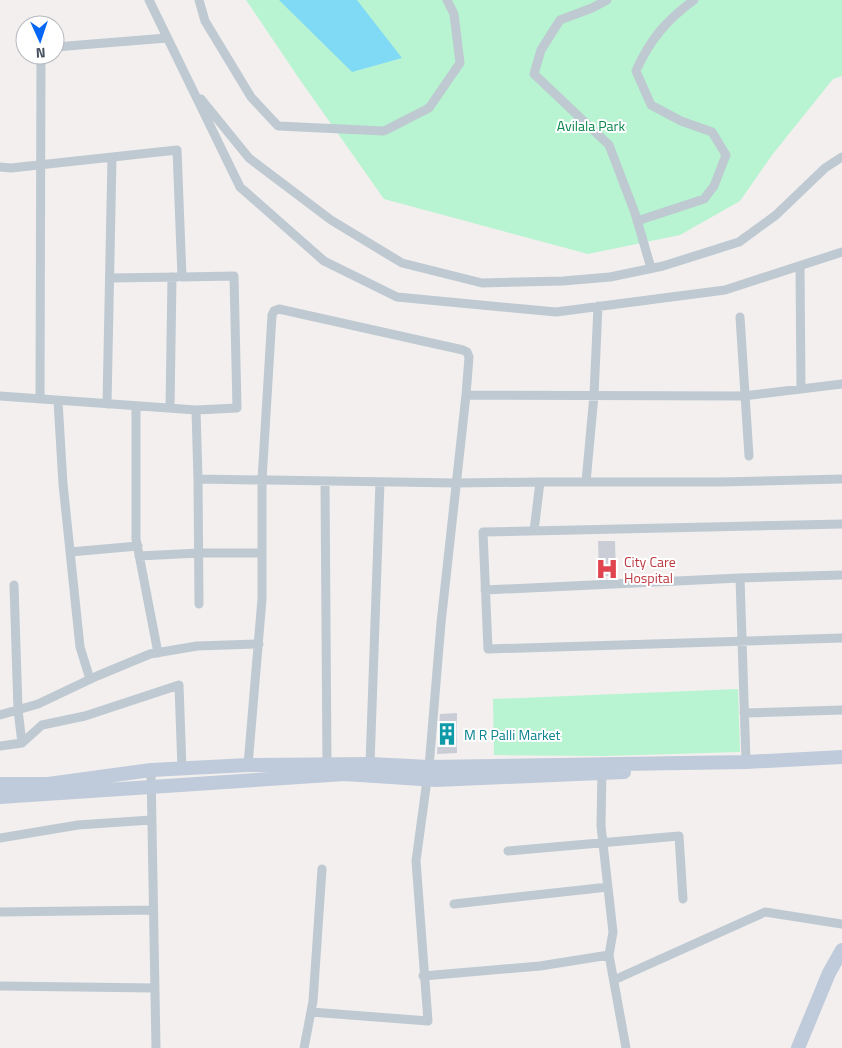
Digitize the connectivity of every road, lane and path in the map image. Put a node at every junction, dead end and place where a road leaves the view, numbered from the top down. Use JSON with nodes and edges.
{"nodes":[{"id":1,"x":149,"y":0,"type":"edge"},
{"id":2,"x":199,"y":0,"type":"edge"},
{"id":3,"x":447,"y":0,"type":"edge"},
{"id":4,"x":607,"y":0,"type":"edge"},
{"id":5,"x":694,"y":0,"type":"edge"},
{"id":6,"x":167,"y":38,"type":"junction"},
{"id":7,"x":65,"y":46,"type":"edge"},
{"id":8,"x":41,"y":65,"type":"edge"},
{"id":9,"x":191,"y":87,"type":"junction"},
{"id":10,"x":112,"y":157,"type":"junction"},
{"id":11,"x":842,"y":157,"type":"edge"},
{"id":12,"x":40,"y":165,"type":"junction"},
{"id":13,"x":0,"y":167,"type":"edge"},
{"id":14,"x":637,"y":221,"type":"junction"},
{"id":15,"x":842,"y":252,"type":"edge"},
{"id":16,"x":800,"y":266,"type":"junction"},
{"id":17,"x":651,"y":268,"type":"junction"},
{"id":18,"x":172,"y":277,"type":"junction"},
{"id":19,"x":182,"y":277,"type":"junction"},
{"id":20,"x":110,"y":278,"type":"junction"},
{"id":21,"x":598,"y":306,"type":"junction"},
{"id":22,"x":740,"y":317,"type":"dead end"},
{"id":23,"x":842,"y":384,"type":"edge"},
{"id":24,"x":801,"y":389,"type":"junction"},
{"id":25,"x":466,"y":395,"type":"junction"},
{"id":26,"x":0,"y":396,"type":"edge"},
{"id":27,"x":594,"y":396,"type":"junction"},
{"id":28,"x":744,"y":396,"type":"junction"},
{"id":29,"x":40,"y":399,"type":"junction"},
{"id":30,"x":58,"y":401,"type":"junction"},
{"id":31,"x":108,"y":404,"type":"junction"},
{"id":32,"x":136,"y":406,"type":"junction"},
{"id":33,"x":170,"y":408,"type":"junction"},
{"id":34,"x":196,"y":410,"type":"junction"},
{"id":35,"x":749,"y":456,"type":"dead end"},
{"id":36,"x":198,"y":479,"type":"junction"},
{"id":37,"x":842,"y":479,"type":"edge"},
{"id":38,"x":262,"y":480,"type":"junction"},
{"id":39,"x":325,"y":481,"type":"junction"},
{"id":40,"x":380,"y":482,"type":"junction"},
{"id":41,"x":540,"y":482,"type":"junction"},
{"id":42,"x":586,"y":482,"type":"junction"},
{"id":43,"x":456,"y":483,"type":"junction"},
{"id":44,"x":842,"y":524,"type":"edge"},
{"id":45,"x":534,"y":531,"type":"junction"},
{"id":46,"x":138,"y":546,"type":"junction"},
{"id":47,"x":70,"y":552,"type":"junction"},
{"id":48,"x":199,"y":553,"type":"junction"},
{"id":49,"x":262,"y":553,"type":"junction"},
{"id":50,"x":139,"y":556,"type":"junction"},
{"id":51,"x":842,"y":575,"type":"edge"},
{"id":52,"x":740,"y":578,"type":"junction"},
{"id":53,"x":14,"y":585,"type":"dead end"},
{"id":54,"x":485,"y":590,"type":"junction"},
{"id":55,"x":199,"y":604,"type":"dead end"},
{"id":56,"x":842,"y":638,"type":"edge"},
{"id":57,"x":742,"y":642,"type":"junction"},
{"id":58,"x":259,"y":644,"type":"junction"},
{"id":59,"x":158,"y":653,"type":"junction"},
{"id":60,"x":90,"y":679,"type":"junction"},
{"id":61,"x":18,"y":710,"type":"junction"},
{"id":62,"x":842,"y":710,"type":"edge"},
{"id":63,"x":744,"y":712,"type":"junction"},
{"id":64,"x":0,"y":715,"type":"edge"},
{"id":65,"x":22,"y":743,"type":"junction"},
{"id":66,"x":0,"y":746,"type":"edge"},
{"id":67,"x":842,"y":757,"type":"edge"},
{"id":68,"x":746,"y":762,"type":"junction"},
{"id":69,"x":842,"y":763,"type":"edge"},
{"id":70,"x":327,"y":764,"type":"junction"},
{"id":71,"x":370,"y":764,"type":"junction"},
{"id":72,"x":248,"y":765,"type":"junction"},
{"id":73,"x":602,"y":768,"type":"junction"},
{"id":74,"x":182,"y":769,"type":"junction"},
{"id":75,"x":151,"y":770,"type":"junction"},
{"id":76,"x":428,"y":774,"type":"junction"},
{"id":77,"x":0,"y":784,"type":"edge"},
{"id":78,"x":151,"y":787,"type":"junction"},
{"id":79,"x":0,"y":797,"type":"edge"},
{"id":80,"x":151,"y":820,"type":"junction"},
{"id":81,"x":0,"y":838,"type":"edge"},
{"id":82,"x":603,"y":843,"type":"junction"},
{"id":83,"x":508,"y":851,"type":"dead end"},
{"id":84,"x":322,"y":869,"type":"dead end"},
{"id":85,"x":608,"y":887,"type":"junction"},
{"id":86,"x":683,"y":899,"type":"dead end"},
{"id":87,"x":454,"y":904,"type":"dead end"},
{"id":88,"x":153,"y":910,"type":"junction"},
{"id":89,"x":0,"y":912,"type":"edge"},
{"id":90,"x":842,"y":924,"type":"edge"},
{"id":91,"x":842,"y":950,"type":"edge"},
{"id":92,"x":609,"y":955,"type":"junction"},
{"id":93,"x":423,"y":976,"type":"junction"},
{"id":94,"x":614,"y":980,"type":"junction"},
{"id":95,"x":0,"y":986,"type":"edge"},
{"id":96,"x":155,"y":988,"type":"junction"},
{"id":97,"x":312,"y":1012,"type":"junction"},
{"id":98,"x":156,"y":1048,"type":"edge"},
{"id":99,"x":304,"y":1048,"type":"edge"},
{"id":100,"x":626,"y":1048,"type":"edge"},
{"id":101,"x":798,"y":1048,"type":"edge"}],
"edges":[{"from":1,"to":6,"type":"street"},
{"from":2,"to":3,"type":"street"},
{"from":4,"to":14,"type":"street"},
{"from":5,"to":14,"type":"street"},
{"from":6,"to":7,"type":"street"},
{"from":6,"to":9,"type":"street"},
{"from":8,"to":12,"type":"street"},
{"from":9,"to":17,"type":"street"},
{"from":9,"to":21,"type":"street"},
{"from":10,"to":12,"type":"street"},
{"from":10,"to":19,"type":"street"},
{"from":10,"to":20,"type":"street"},
{"from":11,"to":17,"type":"street"},
{"from":12,"to":13,"type":"street"},
{"from":12,"to":29,"type":"street"},
{"from":14,"to":17,"type":"street"},
{"from":15,"to":16,"type":"street"},
{"from":16,"to":21,"type":"street"},
{"from":16,"to":24,"type":"street"},
{"from":18,"to":19,"type":"street"},
{"from":18,"to":20,"type":"street"},
{"from":18,"to":33,"type":"street"},
{"from":19,"to":34,"type":"street"},
{"from":20,"to":31,"type":"street"},
{"from":21,"to":27,"type":"street"},
{"from":22,"to":28,"type":"street"},
{"from":23,"to":24,"type":"street"},
{"from":24,"to":28,"type":"street"},
{"from":25,"to":27,"type":"street"},
{"from":25,"to":38,"type":"street"},
{"from":25,"to":43,"type":"street"},
{"from":26,"to":29,"type":"street"},
{"from":27,"to":28,"type":"street"},
{"from":27,"to":42,"type":"street"},
{"from":28,"to":35,"type":"street"},
{"from":29,"to":30,"type":"street"},
{"from":30,"to":31,"type":"street"},
{"from":30,"to":47,"type":"street"},
{"from":31,"to":32,"type":"street"},
{"from":32,"to":33,"type":"street"},
{"from":32,"to":46,"type":"street"},
{"from":33,"to":34,"type":"street"},
{"from":34,"to":36,"type":"street"},
{"from":36,"to":38,"type":"street"},
{"from":36,"to":48,"type":"street"},
{"from":37,"to":42,"type":"street"},
{"from":38,"to":39,"type":"street"},
{"from":38,"to":49,"type":"street"},
{"from":39,"to":40,"type":"street"},
{"from":39,"to":70,"type":"street"},
{"from":40,"to":43,"type":"street"},
{"from":40,"to":71,"type":"street"},
{"from":41,"to":42,"type":"street"},
{"from":41,"to":43,"type":"street"},
{"from":41,"to":45,"type":"street"},
{"from":43,"to":76,"type":"street"},
{"from":44,"to":45,"type":"street"},
{"from":45,"to":54,"type":"street"},
{"from":46,"to":47,"type":"street"},
{"from":46,"to":50,"type":"street"},
{"from":47,"to":60,"type":"street"},
{"from":48,"to":49,"type":"street"},
{"from":48,"to":50,"type":"street"},
{"from":48,"to":55,"type":"street"},
{"from":49,"to":58,"type":"street"},
{"from":50,"to":59,"type":"street"},
{"from":51,"to":52,"type":"street"},
{"from":52,"to":54,"type":"street"},
{"from":52,"to":57,"type":"street"},
{"from":53,"to":61,"type":"street"},
{"from":54,"to":57,"type":"street"},
{"from":56,"to":57,"type":"street"},
{"from":57,"to":63,"type":"street"},
{"from":58,"to":59,"type":"street"},
{"from":58,"to":72,"type":"street"},
{"from":59,"to":60,"type":"street"},
{"from":60,"to":61,"type":"street"},
{"from":61,"to":64,"type":"street"},
{"from":61,"to":65,"type":"street"},
{"from":62,"to":63,"type":"street"},
{"from":63,"to":68,"type":"street"},
{"from":65,"to":66,"type":"street"},
{"from":65,"to":74,"type":"street"},
{"from":67,"to":68,"type":"street"},
{"from":68,"to":73,"type":"street"},
{"from":69,"to":73,"type":"street"},
{"from":70,"to":71,"type":"street"},
{"from":70,"to":72,"type":"street"},
{"from":71,"to":76,"type":"street"},
{"from":72,"to":74,"type":"street"},
{"from":73,"to":76,"type":"street"},
{"from":73,"to":82,"type":"street"},
{"from":74,"to":75,"type":"street"},
{"from":75,"to":77,"type":"street"},
{"from":75,"to":78,"type":"street"},
{"from":76,"to":78,"type":"street"},
{"from":76,"to":93,"type":"street"},
{"from":78,"to":79,"type":"street"},
{"from":78,"to":80,"type":"street"},
{"from":80,"to":81,"type":"street"},
{"from":80,"to":88,"type":"street"},
{"from":82,"to":83,"type":"street"},
{"from":82,"to":85,"type":"street"},
{"from":82,"to":86,"type":"street"},
{"from":84,"to":97,"type":"street"},
{"from":85,"to":87,"type":"street"},
{"from":85,"to":92,"type":"street"},
{"from":88,"to":89,"type":"street"},
{"from":88,"to":96,"type":"street"},
{"from":90,"to":94,"type":"street"},
{"from":91,"to":101,"type":"street"},
{"from":92,"to":93,"type":"street"},
{"from":92,"to":94,"type":"street"},
{"from":93,"to":97,"type":"street"},
{"from":94,"to":100,"type":"street"},
{"from":95,"to":96,"type":"street"},
{"from":96,"to":98,"type":"street"},
{"from":97,"to":99,"type":"street"}]}
